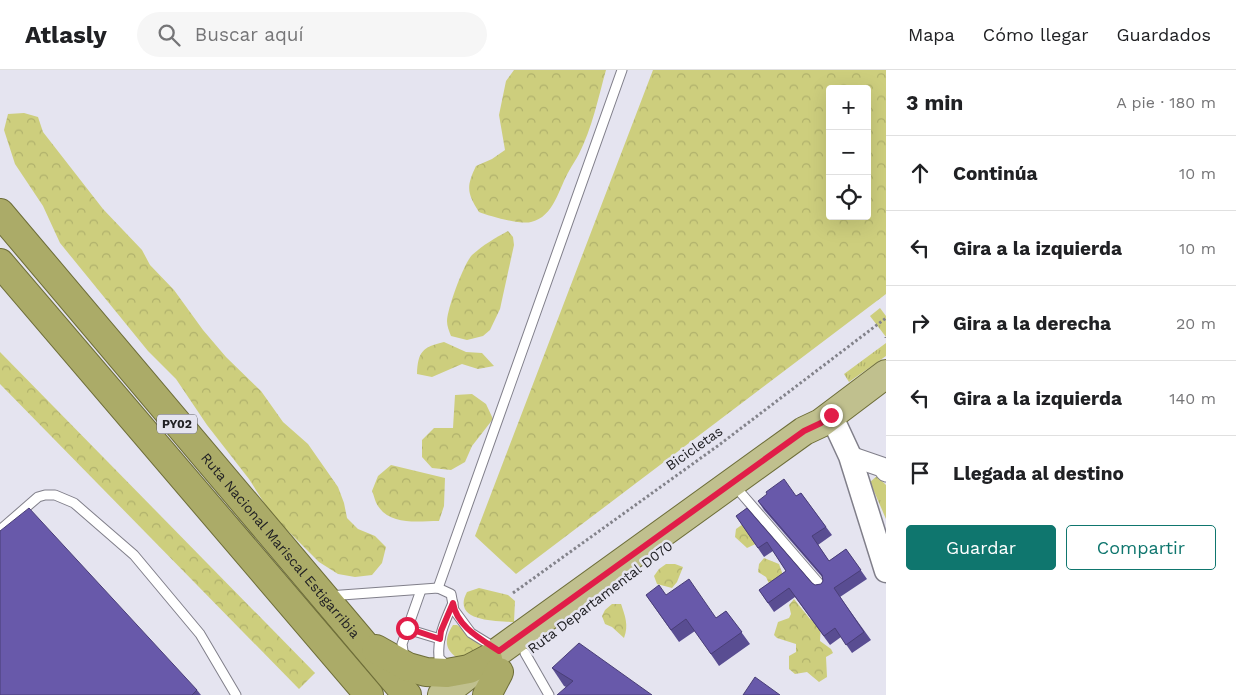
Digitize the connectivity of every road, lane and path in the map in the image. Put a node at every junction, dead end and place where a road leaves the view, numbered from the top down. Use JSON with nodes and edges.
{"nodes":[{"id":1,"x":622,"y":70,"type":"edge"},
{"id":2,"x":0,"y":213,"type":"edge"},
{"id":3,"x":0,"y":263,"type":"edge"},
{"id":4,"x":886,"y":318,"type":"edge"},
{"id":5,"x":886,"y":374,"type":"edge"},
{"id":6,"x":826,"y":419,"type":"junction"},
{"id":7,"x":850,"y":456,"type":"junction"},
{"id":8,"x":886,"y":472,"type":"edge"},
{"id":9,"x":740,"y":492,"type":"junction"},
{"id":10,"x":221,"y":522,"type":"junction"},
{"id":11,"x":0,"y":530,"type":"edge"},
{"id":12,"x":886,"y":571,"type":"edge"},
{"id":13,"x":438,"y":588,"type":"junction"},
{"id":14,"x":822,"y":588,"type":"edge"},
{"id":15,"x":421,"y":590,"type":"junction"},
{"id":16,"x":513,"y":593,"type":"dead end"},
{"id":17,"x":322,"y":596,"type":"junction"},
{"id":18,"x":453,"y":603,"type":"junction"},
{"id":19,"x":407,"y":628,"type":"junction"},
{"id":20,"x":354,"y":634,"type":"junction"},
{"id":21,"x":440,"y":639,"type":"junction"},
{"id":22,"x":481,"y":674,"type":"edge"},
{"id":23,"x":236,"y":695,"type":"edge"},
{"id":24,"x":369,"y":695,"type":"edge"},
{"id":25,"x":383,"y":695,"type":"edge"},
{"id":26,"x":407,"y":695,"type":"edge"},
{"id":27,"x":549,"y":695,"type":"edge"}],
"edges":[{"from":1,"to":13,"type":"lane"},
{"from":2,"to":17,"type":"highway","name":"Ruta Nacional Mariscal Estigarribia","number":"PY02"},
{"from":3,"to":10,"type":"highway","name":"Ruta Nacional Mariscal Estigarribia","number":"PY02"},
{"from":4,"to":16,"type":"path","name":"Bicicletas"},
{"from":5,"to":6,"type":"main road","name":"Ruta Departamental D070"},
{"from":6,"to":7,"type":"street"},
{"from":6,"to":9,"type":"main road","name":"Ruta Departamental D070"},
{"from":6,"to":22,"type":"main road","name":"Ruta Departamental D070"},
{"from":7,"to":8,"type":"street"},
{"from":7,"to":12,"type":"street"},
{"from":9,"to":14,"type":"lane"},
{"from":9,"to":22,"type":"main road","name":"Ruta Departamental D070"},
{"from":10,"to":24,"type":"highway","name":"Ruta Nacional Mariscal Estigarribia","number":"PY02"},
{"from":10,"to":25,"type":"highway"},
{"from":11,"to":23,"type":"lane"},
{"from":13,"to":15,"type":"lane"},
{"from":13,"to":18,"type":"lane"},
{"from":15,"to":17,"type":"lane"},
{"from":15,"to":19,"type":"lane"},
{"from":17,"to":20,"type":"highway","name":"Ruta Nacional Mariscal Estigarribia","number":"PY02"},
{"from":18,"to":21,"type":"lane"},
{"from":18,"to":22,"type":"lane"},
{"from":19,"to":21,"type":"lane"},
{"from":19,"to":22,"type":"lane"},
{"from":20,"to":22,"type":"highway"},
{"from":20,"to":26,"type":"highway","name":"Ruta Nacional Mariscal Estigarribia","number":"PY02"},
{"from":21,"to":22,"type":"lane"},
{"from":22,"to":27,"type":"lane"}]}
